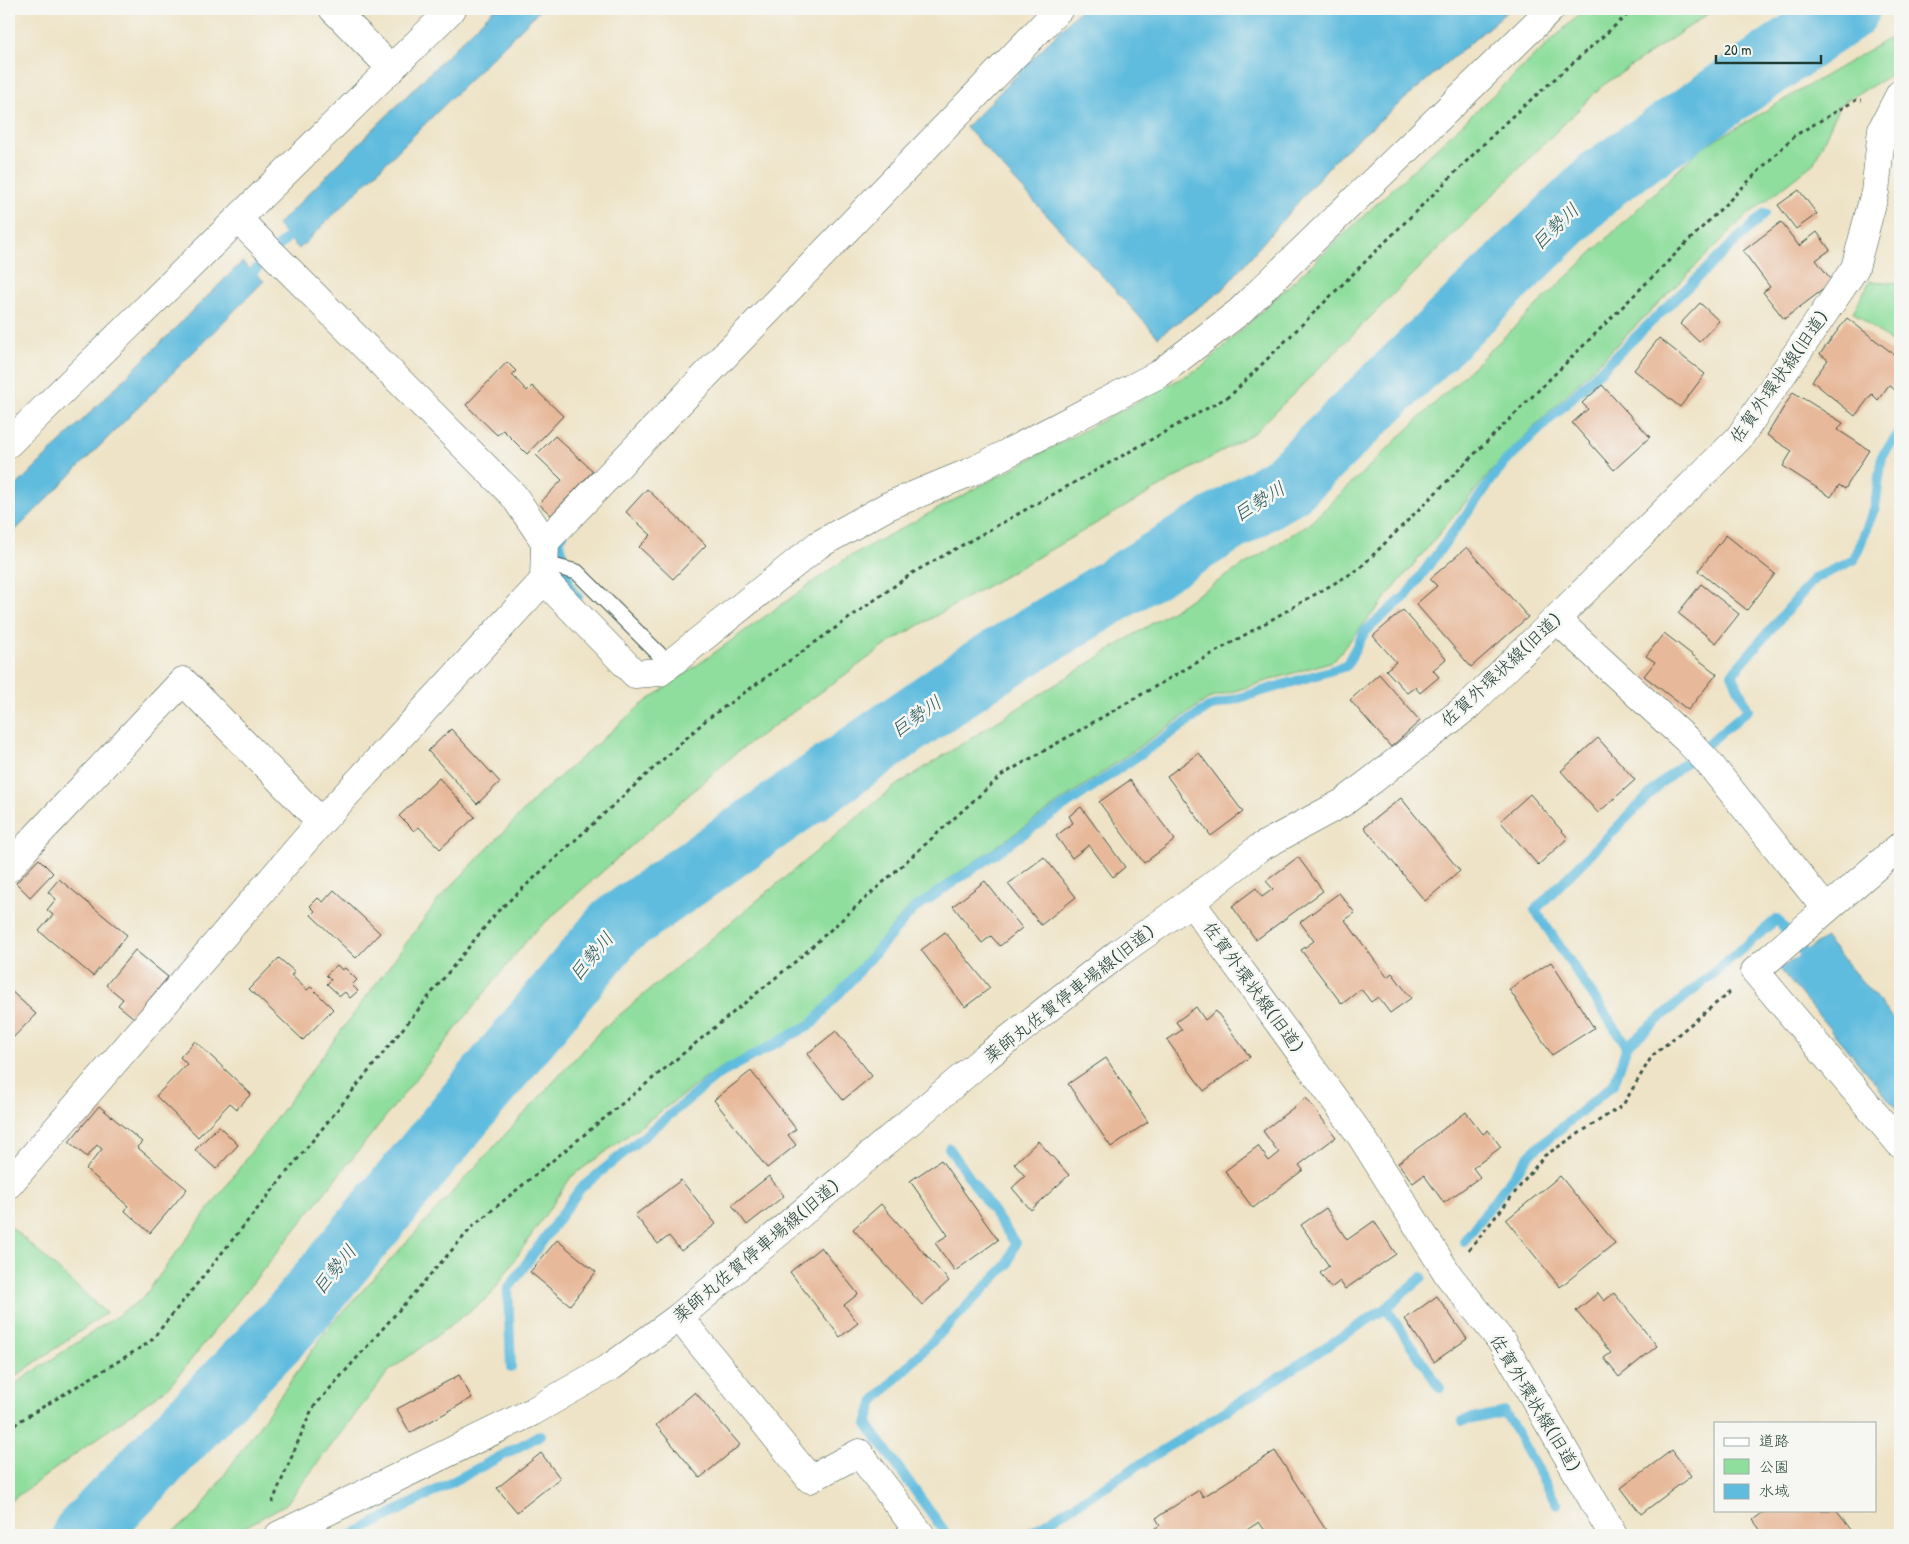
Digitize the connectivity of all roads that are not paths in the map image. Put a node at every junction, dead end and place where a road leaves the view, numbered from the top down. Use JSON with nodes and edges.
{"nodes":[{"id":1,"x":333,"y":9,"type":"edge"},
{"id":2,"x":452,"y":9,"type":"edge"},
{"id":3,"x":1059,"y":9,"type":"edge"},
{"id":4,"x":1551,"y":9,"type":"edge"},
{"id":5,"x":392,"y":69,"type":"junction"},
{"id":6,"x":1900,"y":94,"type":"edge"},
{"id":7,"x":238,"y":219,"type":"junction"},
{"id":8,"x":9,"y":443,"type":"edge"},
{"id":9,"x":545,"y":562,"type":"junction"},
{"id":10,"x":1556,"y":619,"type":"junction"},
{"id":11,"x":669,"y":664,"type":"junction"},
{"id":12,"x":322,"y":822,"type":"junction"},
{"id":13,"x":1900,"y":846,"type":"edge"},
{"id":14,"x":9,"y":868,"type":"edge"},
{"id":15,"x":1191,"y":902,"type":"junction"},
{"id":16,"x":1826,"y":909,"type":"junction"},
{"id":17,"x":1900,"y":1144,"type":"edge"},
{"id":18,"x":9,"y":1184,"type":"edge"},
{"id":19,"x":679,"y":1317,"type":"junction"},
{"id":20,"x":279,"y":1535,"type":"edge"},
{"id":21,"x":921,"y":1535,"type":"edge"},
{"id":22,"x":1612,"y":1535,"type":"edge"}],
"edges":[{"from":1,"to":5,"type":"street"},
{"from":2,"to":5,"type":"street"},
{"from":3,"to":9,"type":"street"},
{"from":4,"to":11,"type":"street"},
{"from":5,"to":7,"type":"street"},
{"from":6,"to":10,"type":"street","name":"佐賀外環状線(旧道)"},
{"from":7,"to":8,"type":"street"},
{"from":7,"to":9,"type":"street"},
{"from":9,"to":11,"type":"lane"},
{"from":9,"to":11,"type":"street"},
{"from":9,"to":12,"type":"street"},
{"from":10,"to":15,"type":"street","name":"佐賀外環状線(旧道)"},
{"from":10,"to":16,"type":"street"},
{"from":12,"to":14,"type":"street"},
{"from":12,"to":18,"type":"street"},
{"from":13,"to":16,"type":"street"},
{"from":15,"to":19,"type":"street","name":"薬師丸佐賀停車場線(旧道)"},
{"from":15,"to":22,"type":"street","name":"佐賀外環状線(旧道)"},
{"from":16,"to":17,"type":"street"},
{"from":19,"to":20,"type":"street","name":"薬師丸佐賀停車場線(旧道)"},
{"from":19,"to":21,"type":"street"}]}
